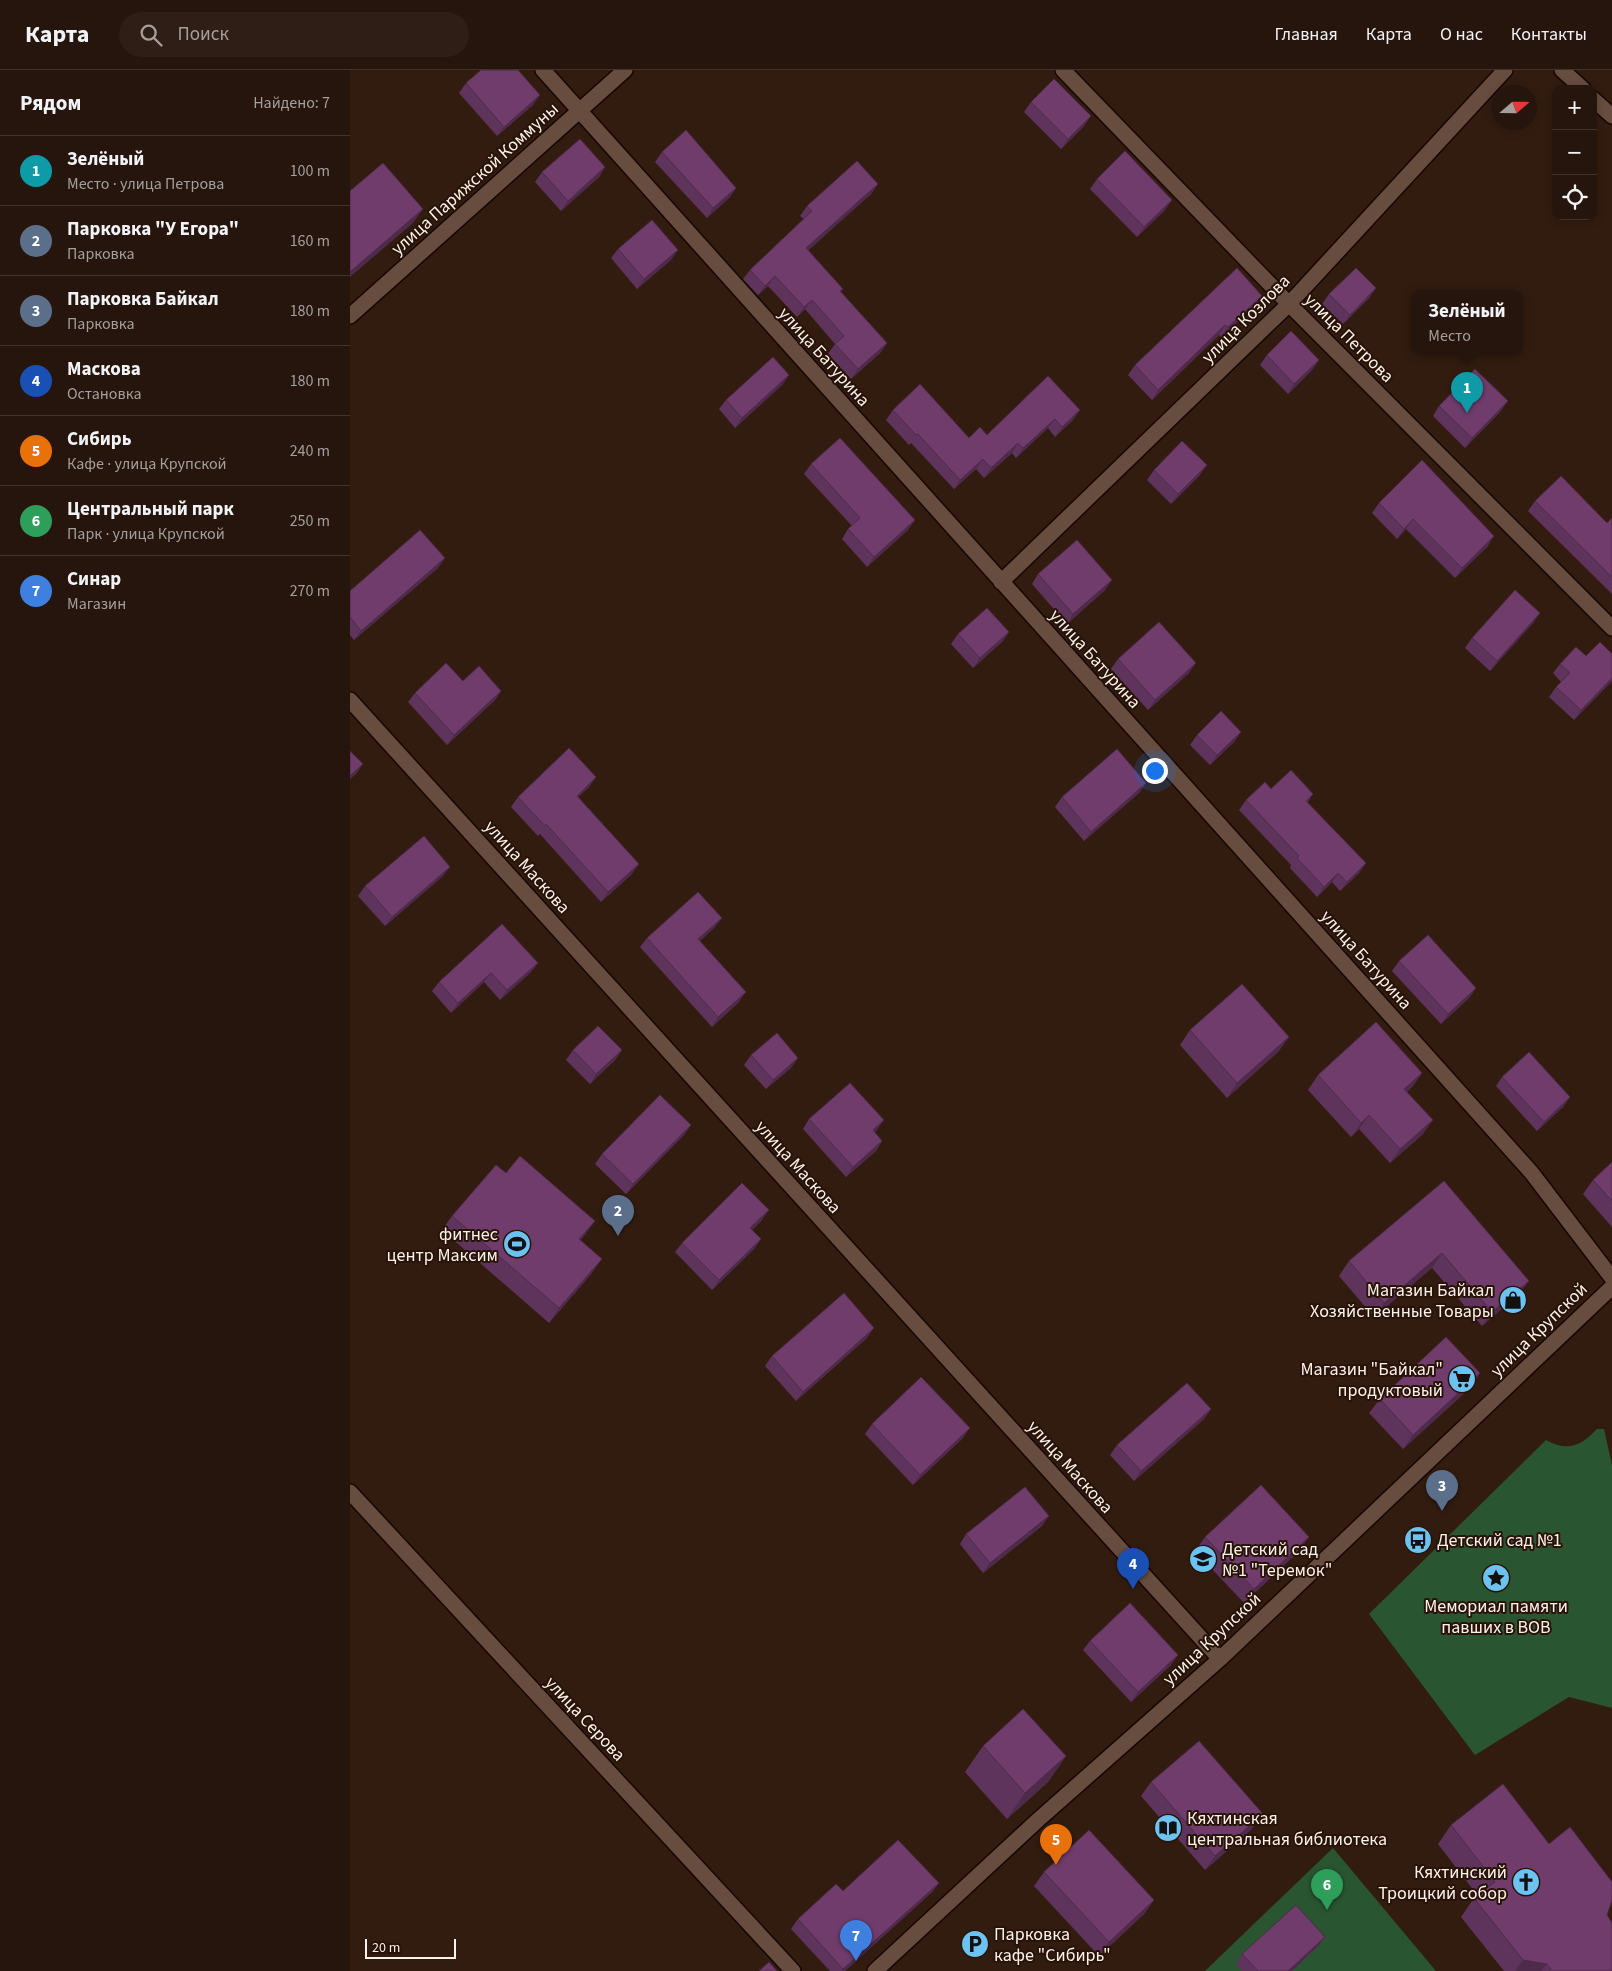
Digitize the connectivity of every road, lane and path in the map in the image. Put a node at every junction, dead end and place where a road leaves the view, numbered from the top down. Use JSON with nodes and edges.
{"nodes":[{"id":1,"x":543,"y":70,"type":"edge"},
{"id":2,"x":625,"y":70,"type":"edge"},
{"id":3,"x":1063,"y":70,"type":"edge"},
{"id":4,"x":1504,"y":70,"type":"edge"},
{"id":5,"x":1562,"y":70,"type":"edge"},
{"id":6,"x":1578,"y":85,"type":"edge"},
{"id":7,"x":1597,"y":103,"type":"edge"},
{"id":8,"x":579,"y":112,"type":"junction"},
{"id":9,"x":1612,"y":116,"type":"edge"},
{"id":10,"x":1289,"y":304,"type":"junction"},
{"id":11,"x":350,"y":316,"type":"edge"},
{"id":12,"x":1001,"y":582,"type":"junction"},
{"id":13,"x":1612,"y":628,"type":"edge"},
{"id":14,"x":350,"y":700,"type":"edge"},
{"id":15,"x":1612,"y":1278,"type":"edge"},
{"id":16,"x":1612,"y":1287,"type":"edge"},
{"id":17,"x":350,"y":1492,"type":"edge"},
{"id":18,"x":1220,"y":1659,"type":"junction"},
{"id":19,"x":793,"y":1971,"type":"edge"},
{"id":20,"x":875,"y":1971,"type":"edge"}],
"edges":[{"from":1,"to":8,"type":"street","name":"улица Батурина"},
{"from":2,"to":8,"type":"street","name":"улица Парижской Коммуны"},
{"from":3,"to":10,"type":"street","name":"улица Петрова"},
{"from":4,"to":10,"type":"street","name":"улица Козлова"},
{"from":5,"to":6,"type":"street"},
{"from":7,"to":9,"type":"street"},
{"from":8,"to":11,"type":"street","name":"улица Парижской Коммуны"},
{"from":8,"to":12,"type":"street","name":"улица Батурина"},
{"from":10,"to":12,"type":"street","name":"улица Козлова"},
{"from":10,"to":13,"type":"street","name":"улица Петрова"},
{"from":12,"to":15,"type":"street","name":"улица Батурина"},
{"from":14,"to":18,"type":"street","name":"улица Маскова"},
{"from":16,"to":18,"type":"street","name":"улица Крупской"},
{"from":17,"to":19,"type":"street","name":"улица Серова"},
{"from":18,"to":20,"type":"street","name":"улица Крупской"}]}
